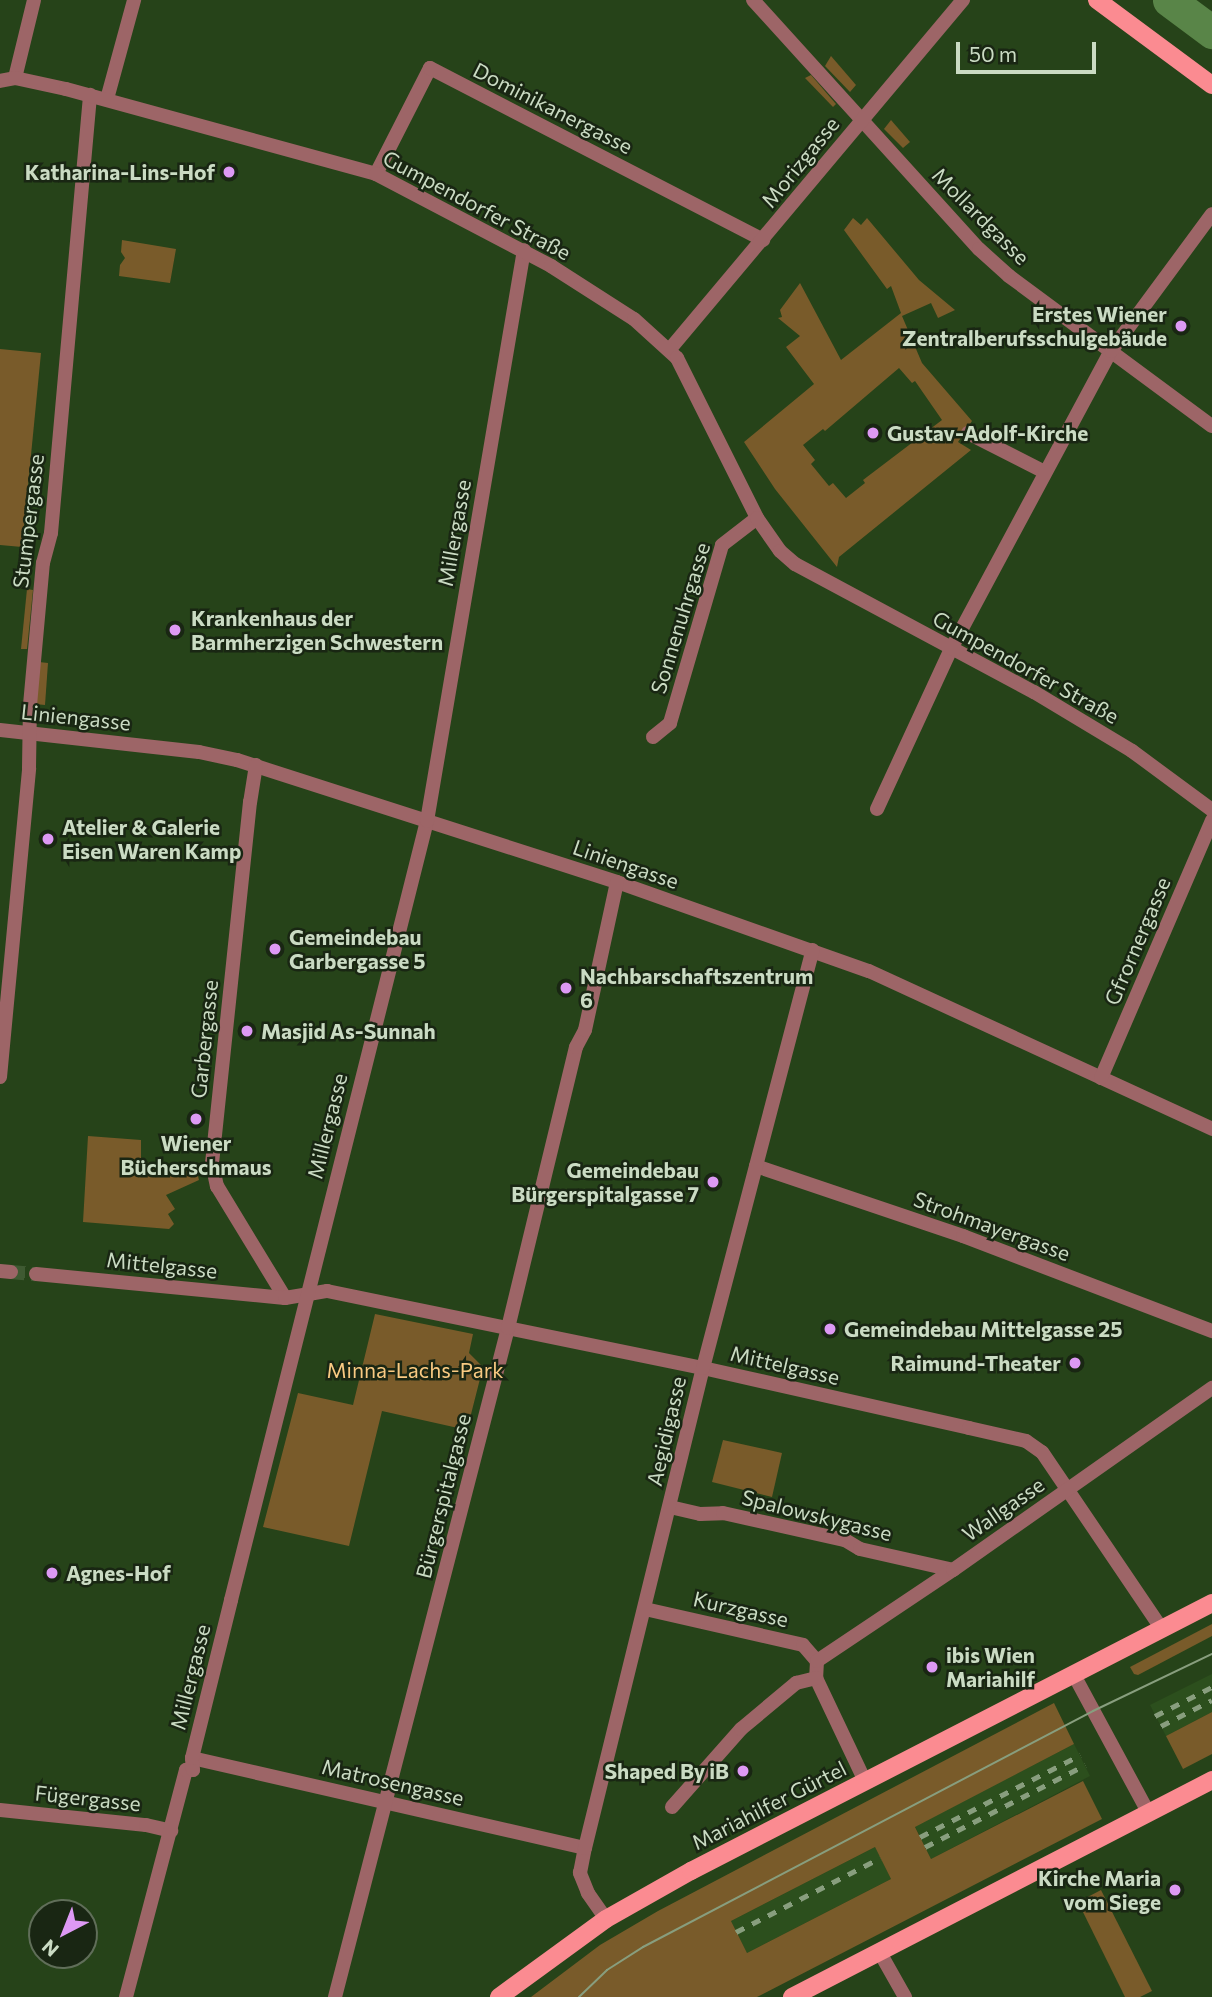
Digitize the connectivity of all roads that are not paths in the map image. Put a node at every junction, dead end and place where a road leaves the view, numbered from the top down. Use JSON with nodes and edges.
{"nodes":[{"id":1,"x":34,"y":0,"type":"edge"},
{"id":2,"x":134,"y":0,"type":"edge"},
{"id":3,"x":753,"y":0,"type":"edge"},
{"id":4,"x":963,"y":0,"type":"edge"},
{"id":5,"x":1097,"y":0,"type":"edge"},
{"id":6,"x":7,"y":80,"type":"edge"},
{"id":7,"x":1212,"y":85,"type":"edge"},
{"id":8,"x":90,"y":95,"type":"junction"},
{"id":9,"x":107,"y":99,"type":"junction"},
{"id":10,"x":862,"y":118,"type":"junction"},
{"id":11,"x":376,"y":174,"type":"junction"},
{"id":12,"x":1212,"y":214,"type":"edge"},
{"id":13,"x":763,"y":240,"type":"junction"},
{"id":14,"x":524,"y":250,"type":"junction"},
{"id":15,"x":670,"y":349,"type":"junction"},
{"id":16,"x":1111,"y":351,"type":"junction"},
{"id":17,"x":1212,"y":426,"type":"edge"},
{"id":18,"x":968,"y":433,"type":"dead end"},
{"id":19,"x":1045,"y":472,"type":"junction"},
{"id":20,"x":757,"y":518,"type":"junction"},
{"id":21,"x":951,"y":649,"type":"junction"},
{"id":22,"x":0,"y":730,"type":"edge"},
{"id":23,"x":31,"y":732,"type":"junction"},
{"id":24,"x":653,"y":737,"type":"dead end"},
{"id":25,"x":256,"y":765,"type":"junction"},
{"id":26,"x":877,"y":809,"type":"dead end"},
{"id":27,"x":1212,"y":810,"type":"edge"},
{"id":28,"x":1212,"y":820,"type":"edge"},
{"id":29,"x":427,"y":821,"type":"junction"},
{"id":30,"x":617,"y":882,"type":"junction"},
{"id":31,"x":813,"y":950,"type":"junction"},
{"id":32,"x":0,"y":1077,"type":"edge"},
{"id":33,"x":1101,"y":1078,"type":"junction"},
{"id":34,"x":1212,"y":1129,"type":"edge"},
{"id":35,"x":756,"y":1166,"type":"junction"},
{"id":36,"x":36,"y":1274,"type":"tunnel mouth"},
{"id":37,"x":306,"y":1295,"type":"junction"},
{"id":38,"x":285,"y":1298,"type":"junction"},
{"id":39,"x":508,"y":1328,"type":"junction"},
{"id":40,"x":1212,"y":1331,"type":"edge"},
{"id":41,"x":703,"y":1368,"type":"junction"},
{"id":42,"x":1212,"y":1388,"type":"edge"},
{"id":43,"x":1067,"y":1490,"type":"junction"},
{"id":44,"x":670,"y":1507,"type":"junction"},
{"id":45,"x":953,"y":1570,"type":"junction"},
{"id":46,"x":1212,"y":1603,"type":"edge"},
{"id":47,"x":645,"y":1609,"type":"junction"},
{"id":48,"x":1162,"y":1629,"type":"junction"},
{"id":49,"x":817,"y":1661,"type":"junction"},
{"id":50,"x":1074,"y":1675,"type":"junction"},
{"id":51,"x":816,"y":1678,"type":"junction"},
{"id":52,"x":192,"y":1758,"type":"junction"},
{"id":53,"x":1212,"y":1780,"type":"edge"},
{"id":54,"x":865,"y":1781,"type":"junction"},
{"id":55,"x":387,"y":1801,"type":"junction"},
{"id":56,"x":672,"y":1807,"type":"dead end"},
{"id":57,"x":0,"y":1810,"type":"edge"},
{"id":58,"x":1148,"y":1812,"type":"junction"},
{"id":59,"x":171,"y":1831,"type":"junction"},
{"id":60,"x":585,"y":1848,"type":"junction"},
{"id":61,"x":606,"y":1919,"type":"junction"},
{"id":62,"x":878,"y":1951,"type":"junction"},
{"id":63,"x":126,"y":1997,"type":"edge"},
{"id":64,"x":335,"y":1997,"type":"edge"},
{"id":65,"x":499,"y":1997,"type":"edge"},
{"id":66,"x":792,"y":1997,"type":"edge"},
{"id":67,"x":905,"y":1997,"type":"edge"}],
"edges":[{"from":1,"to":6,"type":"street"},
{"from":2,"to":9,"type":"street"},
{"from":3,"to":10,"type":"street","name":"Mollardgasse"},
{"from":4,"to":10,"type":"street","name":"Morizgasse"},
{"from":5,"to":7,"type":"main road"},
{"from":6,"to":8,"type":"street","name":"Gumpendorfer Straße"},
{"from":8,"to":9,"type":"street","name":"Gumpendorfer Straße"},
{"from":8,"to":23,"type":"street","name":"Stumpergasse"},
{"from":9,"to":11,"type":"street","name":"Gumpendorfer Straße"},
{"from":10,"to":13,"type":"street","name":"Morizgasse"},
{"from":10,"to":16,"type":"street","name":"Mollardgasse"},
{"from":11,"to":13,"type":"street","name":"Dominikanergasse"},
{"from":11,"to":14,"type":"street","name":"Gumpendorfer Straße"},
{"from":12,"to":16,"type":"street"},
{"from":13,"to":15,"type":"street","name":"Morizgasse"},
{"from":14,"to":15,"type":"street","name":"Gumpendorfer Straße"},
{"from":14,"to":29,"type":"street","name":"Millergasse"},
{"from":15,"to":20,"type":"street","name":"Gumpendorfer Straße"},
{"from":16,"to":17,"type":"street","name":"Mollardgasse"},
{"from":16,"to":19,"type":"street"},
{"from":18,"to":19,"type":"street"},
{"from":19,"to":21,"type":"street"},
{"from":20,"to":21,"type":"street","name":"Gumpendorfer Straße"},
{"from":20,"to":24,"type":"street","name":"Sonnenuhrgasse"},
{"from":21,"to":26,"type":"street"},
{"from":21,"to":27,"type":"street","name":"Gumpendorfer Straße"},
{"from":22,"to":23,"type":"street","name":"Liniengasse"},
{"from":23,"to":25,"type":"street","name":"Liniengasse"},
{"from":23,"to":32,"type":"street","name":"Stumpergasse"},
{"from":25,"to":29,"type":"street","name":"Liniengasse"},
{"from":25,"to":38,"type":"street","name":"Garbergasse"},
{"from":28,"to":33,"type":"street","name":"Gfrornergasse"},
{"from":29,"to":30,"type":"street","name":"Liniengasse"},
{"from":29,"to":37,"type":"street","name":"Millergasse"},
{"from":30,"to":31,"type":"street","name":"Liniengasse"},
{"from":30,"to":39,"type":"street","name":"Bürgerspitalgasse"},
{"from":31,"to":33,"type":"street","name":"Liniengasse"},
{"from":31,"to":35,"type":"street","name":"Aegidigasse"},
{"from":33,"to":34,"type":"street","name":"Liniengasse"},
{"from":35,"to":40,"type":"street","name":"Strohmayergasse"},
{"from":35,"to":41,"type":"street","name":"Aegidigasse"},
{"from":36,"to":38,"type":"street","name":"Mittelgasse"},
{"from":37,"to":38,"type":"street","name":"Mittelgasse"},
{"from":37,"to":39,"type":"street","name":"Mittelgasse"},
{"from":37,"to":52,"type":"street","name":"Millergasse"},
{"from":39,"to":41,"type":"street","name":"Mittelgasse"},
{"from":39,"to":55,"type":"street","name":"Bürgerspitalgasse"},
{"from":41,"to":43,"type":"street","name":"Mittelgasse"},
{"from":41,"to":44,"type":"street","name":"Aegidigasse"},
{"from":42,"to":43,"type":"street","name":"Wallgasse"},
{"from":43,"to":45,"type":"street","name":"Wallgasse"},
{"from":43,"to":48,"type":"street","name":"Mittelgasse"},
{"from":44,"to":45,"type":"street","name":"Spalowskygasse"},
{"from":44,"to":47,"type":"street","name":"Aegidigasse"},
{"from":45,"to":49,"type":"street","name":"Wallgasse"},
{"from":46,"to":48,"type":"main road","name":"Mariahilfer Gürtel"},
{"from":47,"to":49,"type":"street","name":"Kurzgasse"},
{"from":47,"to":60,"type":"street","name":"Aegidigasse"},
{"from":48,"to":50,"type":"main road","name":"Mariahilfer Gürtel"},
{"from":49,"to":51,"type":"street"},
{"from":50,"to":54,"type":"main road","name":"Mariahilfer Gürtel"},
{"from":50,"to":58,"type":"street"},
{"from":51,"to":54,"type":"street"},
{"from":51,"to":56,"type":"street"},
{"from":52,"to":55,"type":"street","name":"Matrosengasse"},
{"from":52,"to":59,"type":"street","name":"Millergasse"},
{"from":53,"to":58,"type":"main road"},
{"from":54,"to":61,"type":"main road","name":"Mariahilfer Gürtel"},
{"from":55,"to":60,"type":"street","name":"Matrosengasse"},
{"from":55,"to":64,"type":"street","name":"Bürgerspitalgasse"},
{"from":57,"to":59,"type":"street","name":"Fügergasse"},
{"from":58,"to":62,"type":"main road"},
{"from":59,"to":63,"type":"street","name":"Millergasse"},
{"from":60,"to":61,"type":"street","name":"Aegidigasse"},
{"from":61,"to":65,"type":"main road","name":"Mariahilfer Gürtel"},
{"from":62,"to":66,"type":"main road"},
{"from":62,"to":67,"type":"street"}]}
